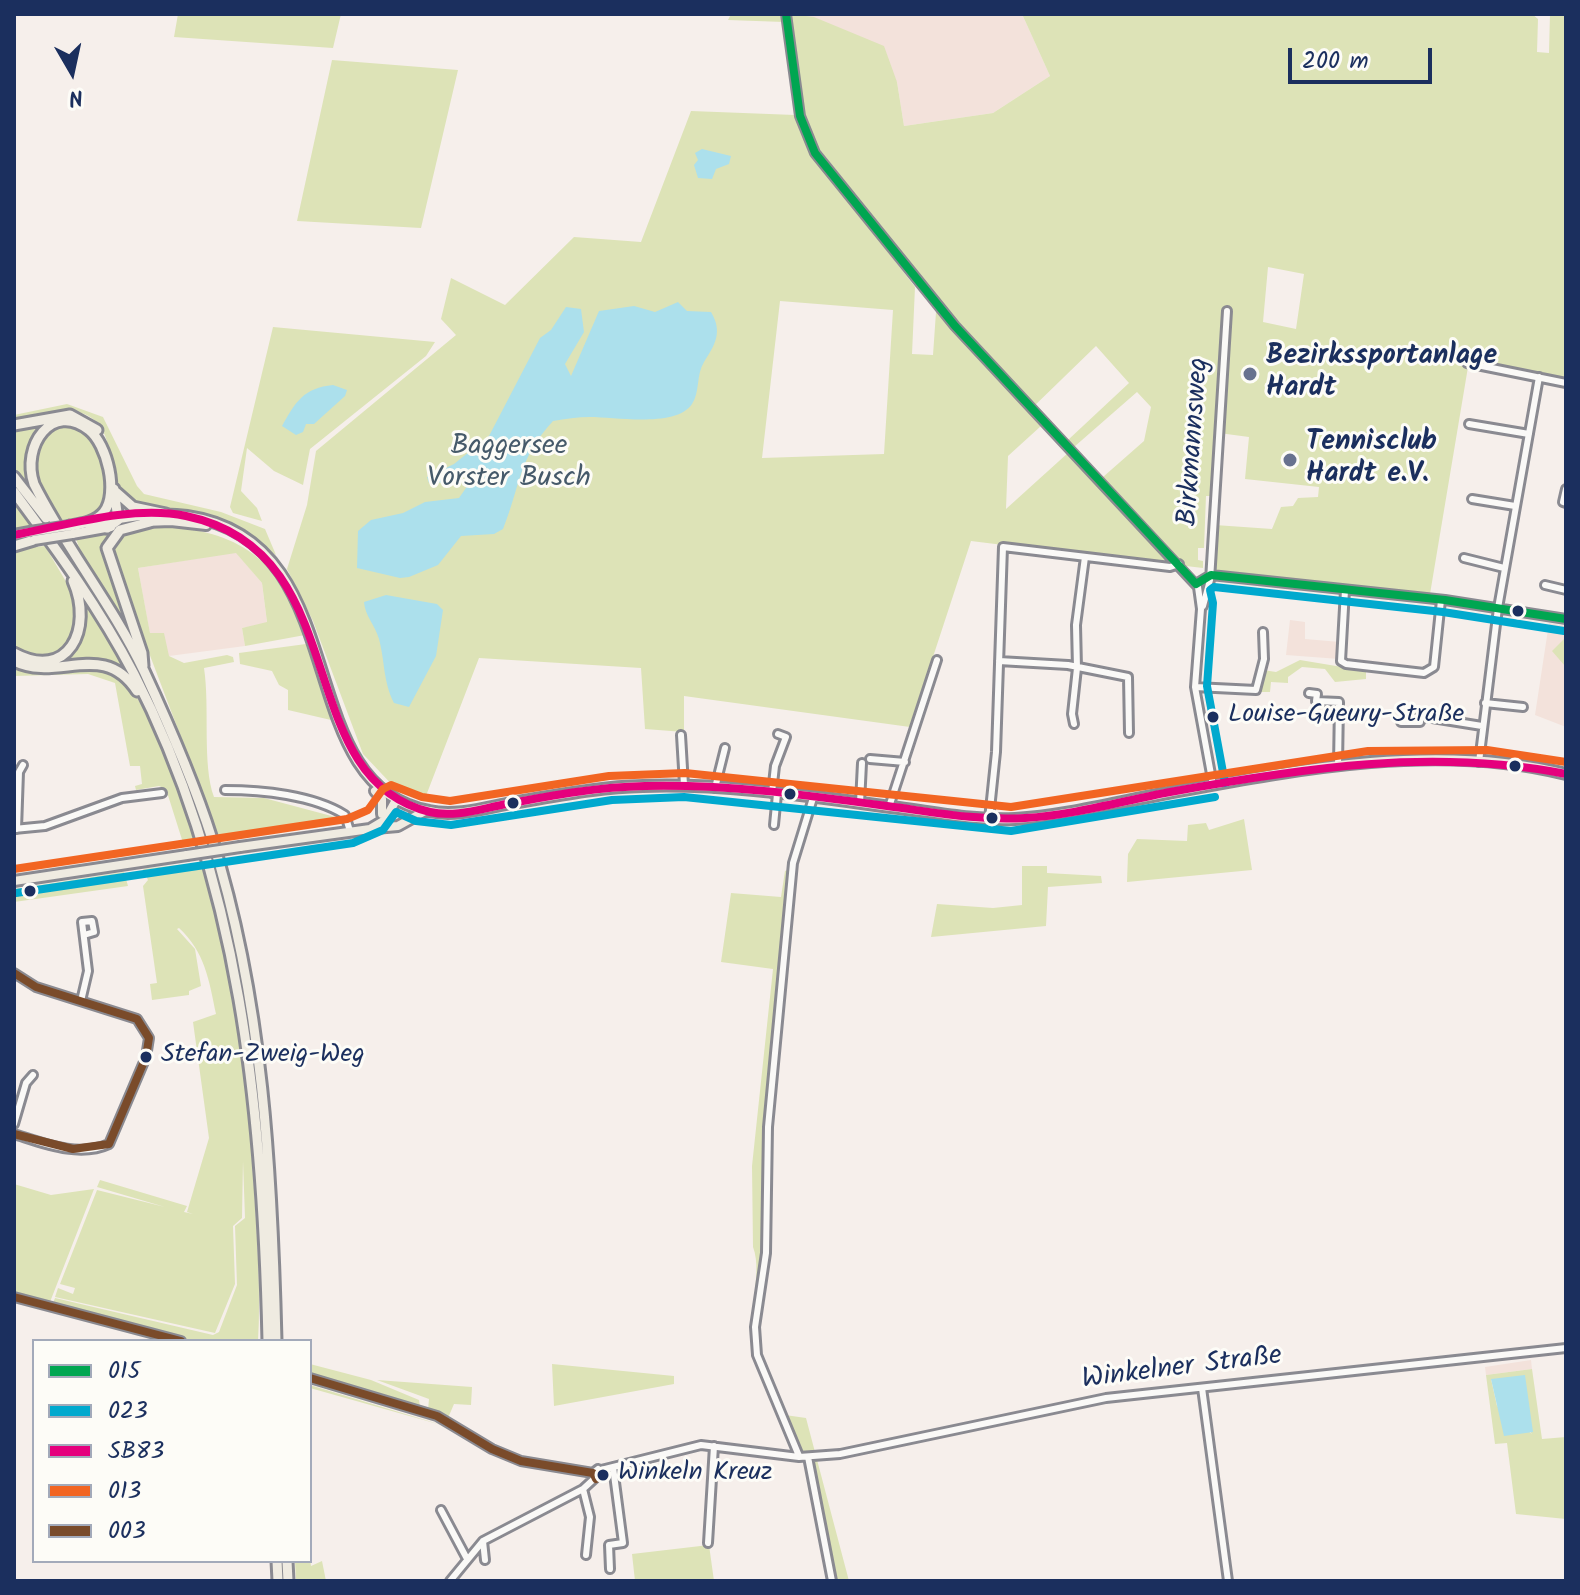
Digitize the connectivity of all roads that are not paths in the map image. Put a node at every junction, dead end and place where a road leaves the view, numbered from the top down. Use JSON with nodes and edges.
{"nodes":[{"id":1,"x":786,"y":14,"type":"edge"},
{"id":2,"x":1227,"y":311,"type":"dead end"},
{"id":3,"x":1467,"y":363,"type":"dead end"},
{"id":4,"x":1539,"y":377,"type":"junction"},
{"id":5,"x":1566,"y":383,"type":"edge"},
{"id":6,"x":1469,"y":424,"type":"dead end"},
{"id":7,"x":14,"y":425,"type":"edge"},
{"id":8,"x":1529,"y":434,"type":"junction"},
{"id":9,"x":14,"y":477,"type":"edge"},
{"id":10,"x":114,"y":486,"type":"junction"},
{"id":11,"x":1566,"y":489,"type":"edge"},
{"id":12,"x":14,"y":492,"type":"edge"},
{"id":13,"x":1472,"y":499,"type":"dead end"},
{"id":14,"x":1566,"y":503,"type":"edge"},
{"id":15,"x":1515,"y":506,"type":"junction"},
{"id":16,"x":166,"y":514,"type":"junction"},
{"id":17,"x":118,"y":520,"type":"junction"},
{"id":18,"x":150,"y":522,"type":"junction"},
{"id":19,"x":107,"y":528,"type":"junction"},
{"id":20,"x":73,"y":529,"type":"junction"},
{"id":21,"x":14,"y":535,"type":"edge"},
{"id":22,"x":32,"y":536,"type":"junction"},
{"id":23,"x":51,"y":537,"type":"junction"},
{"id":24,"x":244,"y":539,"type":"junction"},
{"id":25,"x":14,"y":544,"type":"edge"},
{"id":26,"x":72,"y":552,"type":"junction"},
{"id":27,"x":1085,"y":557,"type":"junction"},
{"id":28,"x":1464,"y":558,"type":"dead end"},
{"id":29,"x":1179,"y":564,"type":"junction"},
{"id":30,"x":1504,"y":568,"type":"junction"},
{"id":31,"x":1210,"y":578,"type":"junction"},
{"id":32,"x":1196,"y":584,"type":"junction"},
{"id":33,"x":1545,"y":585,"type":"dead end"},
{"id":34,"x":1345,"y":590,"type":"junction"},
{"id":35,"x":1566,"y":590,"type":"edge"},
{"id":36,"x":1441,"y":600,"type":"junction"},
{"id":37,"x":1498,"y":608,"type":"junction"},
{"id":38,"x":1201,"y":609,"type":"junction"},
{"id":39,"x":1566,"y":619,"type":"edge"},
{"id":40,"x":1263,"y":632,"type":"dead end"},
{"id":41,"x":14,"y":653,"type":"edge"},
{"id":42,"x":937,"y":660,"type":"dead end"},
{"id":43,"x":14,"y":661,"type":"edge"},
{"id":44,"x":999,"y":661,"type":"junction"},
{"id":45,"x":1077,"y":668,"type":"junction"},
{"id":46,"x":143,"y":670,"type":"junction"},
{"id":47,"x":1195,"y":687,"type":"junction"},
{"id":48,"x":1309,"y":693,"type":"dead end"},
{"id":49,"x":1485,"y":703,"type":"junction"},
{"id":50,"x":1523,"y":707,"type":"dead end"},
{"id":51,"x":1401,"y":722,"type":"dead end"},
{"id":52,"x":1074,"y":724,"type":"dead end"},
{"id":53,"x":1482,"y":726,"type":"junction"},
{"id":54,"x":159,"y":728,"type":"junction"},
{"id":55,"x":1129,"y":733,"type":"dead end"},
{"id":56,"x":778,"y":734,"type":"dead end"},
{"id":57,"x":681,"y":735,"type":"dead end"},
{"id":58,"x":725,"y":748,"type":"dead end"},
{"id":59,"x":905,"y":762,"type":"junction"},
{"id":60,"x":1479,"y":762,"type":"junction"},
{"id":61,"x":23,"y":765,"type":"dead end"},
{"id":62,"x":1338,"y":766,"type":"junction"},
{"id":63,"x":1566,"y":774,"type":"edge"},
{"id":64,"x":369,"y":779,"type":"junction"},
{"id":65,"x":684,"y":785,"type":"junction"},
{"id":66,"x":1213,"y":785,"type":"junction"},
{"id":67,"x":715,"y":788,"type":"junction"},
{"id":68,"x":225,"y":790,"type":"dead end"},
{"id":69,"x":162,"y":793,"type":"dead end"},
{"id":70,"x":775,"y":793,"type":"junction"},
{"id":71,"x":813,"y":798,"type":"junction"},
{"id":72,"x":394,"y":799,"type":"junction"},
{"id":73,"x":860,"y":803,"type":"junction"},
{"id":74,"x":889,"y":807,"type":"junction"},
{"id":75,"x":427,"y":811,"type":"junction"},
{"id":76,"x":382,"y":814,"type":"junction"},
{"id":77,"x":989,"y":819,"type":"junction"},
{"id":78,"x":774,"y":825,"type":"dead end"},
{"id":79,"x":16,"y":829,"type":"edge"},
{"id":80,"x":370,"y":829,"type":"junction"},
{"id":81,"x":350,"y":831,"type":"junction"},
{"id":82,"x":14,"y":881,"type":"edge"},
{"id":83,"x":84,"y":935,"type":"dead end"},
{"id":84,"x":14,"y":973,"type":"edge"},
{"id":85,"x":81,"y":1001,"type":"junction"},
{"id":86,"x":33,"y":1075,"type":"dead end"},
{"id":87,"x":14,"y":1124,"type":"edge"},
{"id":88,"x":14,"y":1134,"type":"edge"},
{"id":89,"x":14,"y":1297,"type":"edge"},
{"id":90,"x":173,"y":1339,"type":"edge"},
{"id":91,"x":268,"y":1339,"type":"edge"},
{"id":92,"x":276,"y":1339,"type":"edge"},
{"id":93,"x":1566,"y":1348,"type":"edge"},
{"id":94,"x":312,"y":1379,"type":"edge"},
{"id":95,"x":1202,"y":1388,"type":"junction"},
{"id":96,"x":714,"y":1446,"type":"junction"},
{"id":97,"x":799,"y":1457,"type":"junction"},
{"id":98,"x":808,"y":1457,"type":"junction"},
{"id":99,"x":613,"y":1467,"type":"junction"},
{"id":100,"x":594,"y":1476,"type":"junction"},
{"id":101,"x":583,"y":1489,"type":"junction"},
{"id":102,"x":441,"y":1510,"type":"dead end"},
{"id":103,"x":483,"y":1541,"type":"junction"},
{"id":104,"x":708,"y":1543,"type":"dead end"},
{"id":105,"x":586,"y":1555,"type":"dead end"},
{"id":106,"x":466,"y":1557,"type":"junction"},
{"id":107,"x":485,"y":1560,"type":"dead end"},
{"id":108,"x":610,"y":1569,"type":"dead end"},
{"id":109,"x":452,"y":1580,"type":"edge"},
{"id":110,"x":832,"y":1581,"type":"edge"},
{"id":111,"x":1228,"y":1581,"type":"edge"}],
"edges":[{"from":1,"to":29,"type":"street"},
{"from":2,"to":31,"type":"street","name":"Birkmannsweg"},
{"from":3,"to":4,"type":"street"},
{"from":4,"to":5,"type":"street"},
{"from":4,"to":8,"type":"street"},
{"from":6,"to":8,"type":"street"},
{"from":7,"to":10,"type":"highway"},
{"from":8,"to":15,"type":"street"},
{"from":9,"to":26,"type":"highway"},
{"from":10,"to":16,"type":"highway"},
{"from":10,"to":17,"type":"highway"},
{"from":11,"to":14,"type":"street"},
{"from":12,"to":23,"type":"highway"},
{"from":13,"to":15,"type":"street"},
{"from":15,"to":30,"type":"street"},
{"from":16,"to":17,"type":"main road"},
{"from":16,"to":24,"type":"main road"},
{"from":17,"to":19,"type":"highway"},
{"from":17,"to":20,"type":"main road"},
{"from":18,"to":19,"type":"main road"},
{"from":18,"to":24,"type":"main road"},
{"from":18,"to":46,"type":"highway"},
{"from":19,"to":20,"type":"main road"},
{"from":20,"to":23,"type":"main road","bridge":true},
{"from":20,"to":26,"type":"highway"},
{"from":21,"to":22,"type":"main road"},
{"from":22,"to":23,"type":"main road","bridge":true},
{"from":22,"to":25,"type":"highway"},
{"from":23,"to":41,"type":"highway"},
{"from":23,"to":54,"type":"highway"},
{"from":24,"to":64,"type":"main road"},
{"from":26,"to":46,"type":"highway"},
{"from":27,"to":29,"type":"street"},
{"from":27,"to":44,"type":"street"},
{"from":27,"to":45,"type":"street"},
{"from":28,"to":30,"type":"street"},
{"from":29,"to":32,"type":"street"},
{"from":30,"to":37,"type":"street"},
{"from":31,"to":32,"type":"street"},
{"from":31,"to":34,"type":"street"},
{"from":31,"to":38,"type":"street","name":"Birkmannsweg"},
{"from":32,"to":38,"type":"street"},
{"from":33,"to":35,"type":"street"},
{"from":34,"to":36,"type":"street"},
{"from":34,"to":36,"type":"street"},
{"from":36,"to":37,"type":"street"},
{"from":37,"to":39,"type":"street"},
{"from":37,"to":49,"type":"street"},
{"from":38,"to":47,"type":"street"},
{"from":40,"to":47,"type":"street"},
{"from":42,"to":59,"type":"street"},
{"from":43,"to":54,"type":"highway"},
{"from":44,"to":45,"type":"street"},
{"from":44,"to":77,"type":"street"},
{"from":45,"to":52,"type":"street"},
{"from":45,"to":55,"type":"street"},
{"from":46,"to":92,"type":"highway"},
{"from":47,"to":66,"type":"street"},
{"from":48,"to":62,"type":"street"},
{"from":49,"to":50,"type":"street"},
{"from":49,"to":53,"type":"street"},
{"from":51,"to":53,"type":"street"},
{"from":53,"to":60,"type":"street"},
{"from":54,"to":91,"type":"highway"},
{"from":56,"to":70,"type":"street"},
{"from":57,"to":65,"type":"street"},
{"from":58,"to":67,"type":"street"},
{"from":59,"to":73,"type":"street"},
{"from":59,"to":74,"type":"street"},
{"from":60,"to":62,"type":"main road"},
{"from":60,"to":63,"type":"main road"},
{"from":61,"to":79,"type":"street"},
{"from":62,"to":66,"type":"main road"},
{"from":64,"to":72,"type":"main road"},
{"from":64,"to":76,"type":"main road"},
{"from":65,"to":67,"type":"main road"},
{"from":65,"to":75,"type":"main road"},
{"from":66,"to":77,"type":"main road"},
{"from":67,"to":70,"type":"main road"},
{"from":68,"to":81,"type":"street"},
{"from":69,"to":79,"type":"street"},
{"from":70,"to":71,"type":"main road"},
{"from":70,"to":78,"type":"street"},
{"from":71,"to":73,"type":"main road"},
{"from":71,"to":97,"type":"street"},
{"from":72,"to":75,"type":"main road"},
{"from":72,"to":76,"type":"main road"},
{"from":72,"to":80,"type":"main road"},
{"from":73,"to":74,"type":"main road"},
{"from":74,"to":77,"type":"main road"},
{"from":75,"to":80,"type":"main road"},
{"from":76,"to":81,"type":"main road"},
{"from":80,"to":81,"type":"main road"},
{"from":81,"to":82,"type":"main road","bridge":true},
{"from":83,"to":85,"type":"street"},
{"from":84,"to":85,"type":"street"},
{"from":85,"to":88,"type":"street"},
{"from":86,"to":87,"type":"street"},
{"from":89,"to":90,"type":"street"},
{"from":93,"to":95,"type":"street","name":"Winkelner Straße"},
{"from":94,"to":100,"type":"street"},
{"from":95,"to":98,"type":"street","name":"Winkelner Straße"},
{"from":95,"to":111,"type":"street"},
{"from":96,"to":97,"type":"street","name":"Winkelner Straße"},
{"from":96,"to":99,"type":"street","name":"Winkelner Straße"},
{"from":96,"to":104,"type":"street"},
{"from":97,"to":98,"type":"street","name":"Winkelner Straße"},
{"from":98,"to":110,"type":"street"},
{"from":99,"to":100,"type":"street","name":"Winkelner Straße"},
{"from":99,"to":108,"type":"street"},
{"from":100,"to":101,"type":"street"},
{"from":101,"to":103,"type":"street"},
{"from":101,"to":105,"type":"street"},
{"from":102,"to":106,"type":"street"},
{"from":103,"to":106,"type":"street"},
{"from":103,"to":107,"type":"street"},
{"from":106,"to":109,"type":"street"}]}
